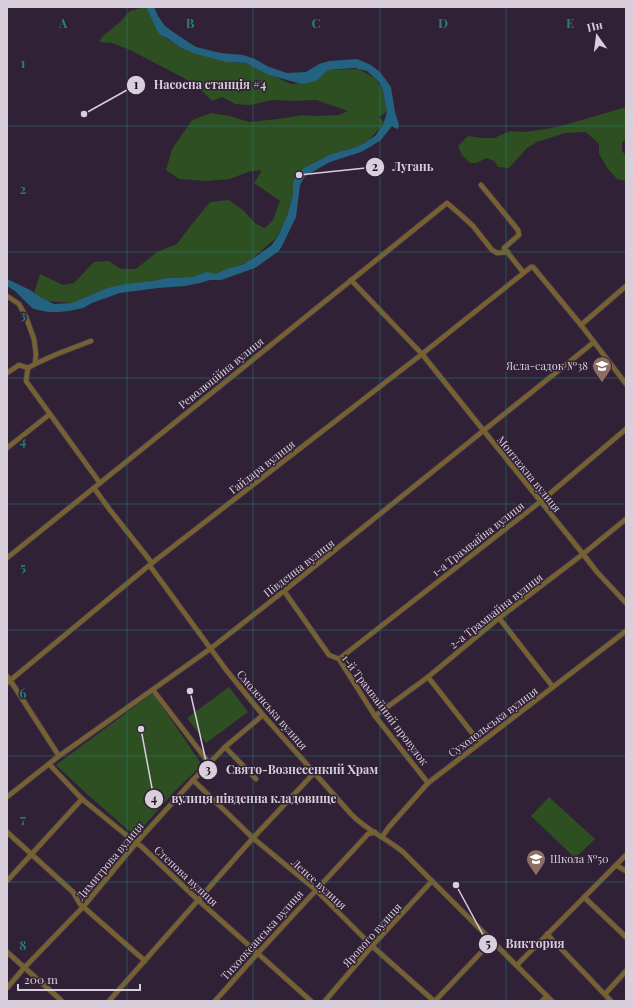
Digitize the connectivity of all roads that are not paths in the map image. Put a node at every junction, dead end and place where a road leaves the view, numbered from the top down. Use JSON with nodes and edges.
{"nodes":[{"id":1,"x":481,"y":185,"type":"dead end"},
{"id":2,"x":508,"y":252,"type":"junction"},
{"id":3,"x":523,"y":272,"type":"junction"},
{"id":4,"x":351,"y":280,"type":"junction"},
{"id":5,"x":626,"y":286,"type":"edge"},
{"id":6,"x":7,"y":296,"type":"edge"},
{"id":7,"x":581,"y":325,"type":"junction"},
{"id":8,"x":91,"y":341,"type":"dead end"},
{"id":9,"x":594,"y":342,"type":"junction"},
{"id":10,"x":422,"y":354,"type":"junction"},
{"id":11,"x":35,"y":364,"type":"junction"},
{"id":12,"x":28,"y":368,"type":"junction"},
{"id":13,"x":7,"y":373,"type":"edge"},
{"id":14,"x":626,"y":384,"type":"edge"},
{"id":15,"x":50,"y":414,"type":"junction"},
{"id":16,"x":626,"y":429,"type":"edge"},
{"id":17,"x":484,"y":432,"type":"junction"},
{"id":18,"x":7,"y":448,"type":"edge"},
{"id":19,"x":100,"y":483,"type":"junction"},
{"id":20,"x":94,"y":488,"type":"junction"},
{"id":21,"x":540,"y":502,"type":"junction"},
{"id":22,"x":626,"y":519,"type":"edge"},
{"id":23,"x":583,"y":554,"type":"junction"},
{"id":24,"x":7,"y":558,"type":"edge"},
{"id":25,"x":151,"y":564,"type":"junction"},
{"id":26,"x":284,"y":591,"type":"junction"},
{"id":27,"x":626,"y":603,"type":"edge"},
{"id":28,"x":499,"y":618,"type":"junction"},
{"id":29,"x":626,"y":631,"type":"edge"},
{"id":30,"x":210,"y":649,"type":"junction"},
{"id":31,"x":339,"y":659,"type":"junction"},
{"id":32,"x":428,"y":677,"type":"junction"},
{"id":33,"x":8,"y":680,"type":"edge"},
{"id":34,"x":553,"y":687,"type":"junction"},
{"id":35,"x":153,"y":690,"type":"junction"},
{"id":36,"x":263,"y":715,"type":"junction"},
{"id":37,"x":376,"y":716,"type":"junction"},
{"id":38,"x":480,"y":743,"type":"junction"},
{"id":39,"x":225,"y":747,"type":"junction"},
{"id":40,"x":59,"y":756,"type":"junction"},
{"id":41,"x":49,"y":764,"type":"junction"},
{"id":42,"x":208,"y":764,"type":"junction"},
{"id":43,"x":315,"y":772,"type":"junction"},
{"id":44,"x":256,"y":779,"type":"dead end"},
{"id":45,"x":193,"y":780,"type":"junction"},
{"id":46,"x":428,"y":783,"type":"junction"},
{"id":47,"x":7,"y":797,"type":"edge"},
{"id":48,"x":82,"y":799,"type":"junction"},
{"id":49,"x":7,"y":832,"type":"edge"},
{"id":50,"x":374,"y":832,"type":"junction"},
{"id":51,"x":382,"y":837,"type":"junction"},
{"id":52,"x":253,"y":838,"type":"junction"},
{"id":53,"x":136,"y":843,"type":"junction"},
{"id":54,"x":32,"y":854,"type":"junction"},
{"id":55,"x":626,"y":855,"type":"edge"},
{"id":56,"x":616,"y":865,"type":"junction"},
{"id":57,"x":626,"y":871,"type":"edge"},
{"id":58,"x":7,"y":881,"type":"edge"},
{"id":59,"x":432,"y":881,"type":"junction"},
{"id":60,"x":316,"y":890,"type":"junction"},
{"id":61,"x":584,"y":897,"type":"junction"},
{"id":62,"x":198,"y":900,"type":"junction"},
{"id":63,"x":83,"y":907,"type":"junction"},
{"id":64,"x":547,"y":934,"type":"junction"},
{"id":65,"x":626,"y":937,"type":"edge"},
{"id":66,"x":492,"y":941,"type":"junction"},
{"id":67,"x":372,"y":946,"type":"junction"},
{"id":68,"x":7,"y":952,"type":"edge"},
{"id":69,"x":258,"y":953,"type":"junction"},
{"id":70,"x":145,"y":961,"type":"junction"},
{"id":71,"x":516,"y":965,"type":"junction"},
{"id":72,"x":24,"y":968,"type":"junction"},
{"id":73,"x":626,"y":971,"type":"edge"},
{"id":74,"x":7,"y":988,"type":"edge"},
{"id":75,"x":605,"y":994,"type":"junction"},
{"id":76,"x":547,"y":996,"type":"junction"},
{"id":77,"x":62,"y":1001,"type":"edge"},
{"id":78,"x":109,"y":1001,"type":"edge"},
{"id":79,"x":215,"y":1001,"type":"edge"},
{"id":80,"x":311,"y":1001,"type":"edge"},
{"id":81,"x":325,"y":1001,"type":"edge"},
{"id":82,"x":435,"y":1001,"type":"edge"},
{"id":83,"x":542,"y":1001,"type":"edge"},
{"id":84,"x":552,"y":1001,"type":"edge"},
{"id":85,"x":611,"y":1001,"type":"edge"}],
"edges":[{"from":1,"to":2,"type":"street"},
{"from":2,"to":3,"type":"street"},
{"from":2,"to":4,"type":"street","name":"Революційна вулиця"},
{"from":3,"to":7,"type":"street","name":"Гайдара вулиця"},
{"from":3,"to":10,"type":"street","name":"Гайдара вулиця"},
{"from":4,"to":10,"type":"street","name":"Монтажна вулиця"},
{"from":4,"to":19,"type":"street","name":"Революційна вулиця"},
{"from":5,"to":7,"type":"street"},
{"from":6,"to":11,"type":"street"},
{"from":7,"to":9,"type":"street"},
{"from":8,"to":11,"type":"street"},
{"from":9,"to":14,"type":"street"},
{"from":9,"to":17,"type":"street","name":"Південна вулиця"},
{"from":10,"to":17,"type":"street","name":"Монтажна вулиця"},
{"from":10,"to":25,"type":"street","name":"Гайдара вулиця"},
{"from":11,"to":12,"type":"street"},
{"from":12,"to":13,"type":"street"},
{"from":12,"to":15,"type":"street"},
{"from":15,"to":18,"type":"street"},
{"from":15,"to":19,"type":"street"},
{"from":16,"to":21,"type":"street","name":"1-а Трамвайна вулиця"},
{"from":17,"to":21,"type":"street","name":"Монтажна вулиця"},
{"from":17,"to":26,"type":"street","name":"Південна вулиця"},
{"from":19,"to":20,"type":"street","name":"Революційна вулиця"},
{"from":20,"to":24,"type":"street","name":"Революційна вулиця"},
{"from":20,"to":25,"type":"street","name":"Смоленська вулиця"},
{"from":21,"to":23,"type":"street","name":"Монтажна вулиця"},
{"from":21,"to":31,"type":"street","name":"1-а Трамвайна вулиця"},
{"from":22,"to":23,"type":"street","name":"2-а Трамвайна вулиця"},
{"from":23,"to":27,"type":"street","name":"Монтажна вулиця"},
{"from":23,"to":28,"type":"street","name":"2-а Трамвайна вулиця"},
{"from":25,"to":30,"type":"street","name":"Смоленська вулиця"},
{"from":25,"to":33,"type":"street","name":"Гайдара вулиця"},
{"from":26,"to":30,"type":"street","name":"Південна вулиця"},
{"from":26,"to":31,"type":"street","name":"1-й Трамвайний провулок"},
{"from":28,"to":32,"type":"street","name":"2-а Трамвайна вулиця"},
{"from":28,"to":34,"type":"street"},
{"from":29,"to":34,"type":"street","name":"Суходольська вулиця"},
{"from":30,"to":35,"type":"street","name":"Південна вулиця"},
{"from":30,"to":36,"type":"street","name":"Смоленська вулиця"},
{"from":31,"to":37,"type":"street","name":"1-й Трамвайний провулок"},
{"from":32,"to":37,"type":"street","name":"2-а Трамвайна вулиця"},
{"from":32,"to":38,"type":"street"},
{"from":33,"to":40,"type":"street"},
{"from":34,"to":38,"type":"street","name":"Суходольська вулиця"},
{"from":35,"to":40,"type":"street","name":"Південна вулиця"},
{"from":35,"to":42,"type":"street"},
{"from":36,"to":39,"type":"street","name":"Димитрова вулиця"},
{"from":36,"to":43,"type":"street","name":"Смоленська вулиця"},
{"from":37,"to":46,"type":"street","name":"1-й Трамвайний провулок"},
{"from":38,"to":46,"type":"street","name":"Суходольська вулиця"},
{"from":39,"to":42,"type":"street","name":"Димитрова вулиця"},
{"from":39,"to":44,"type":"street"},
{"from":40,"to":41,"type":"street","name":"Південна вулиця"},
{"from":41,"to":47,"type":"street","name":"Південна вулиця"},
{"from":41,"to":48,"type":"street","name":"Степова вулиця"},
{"from":42,"to":45,"type":"street","name":"Димитрова вулиця"},
{"from":43,"to":50,"type":"street","name":"Смоленська вулиця"},
{"from":43,"to":52,"type":"street"},
{"from":45,"to":52,"type":"street","name":"Лепсе вулиця"},
{"from":45,"to":53,"type":"street","name":"Димитрова вулиця"},
{"from":46,"to":51,"type":"street","name":"Суходольська вулиця"},
{"from":48,"to":53,"type":"street","name":"Степова вулиця"},
{"from":48,"to":54,"type":"street"},
{"from":49,"to":54,"type":"street"},
{"from":50,"to":51,"type":"street","name":"Смоленська вулиця"},
{"from":50,"to":60,"type":"street","name":"Тихоокеанська вулиця"},
{"from":51,"to":59,"type":"street","name":"Смоленська вулиця"},
{"from":52,"to":60,"type":"street","name":"Лепсе вулиця"},
{"from":52,"to":62,"type":"street"},
{"from":53,"to":62,"type":"street","name":"Степова вулиця"},
{"from":53,"to":63,"type":"street","name":"Димитрова вулиця"},
{"from":54,"to":58,"type":"street"},
{"from":54,"to":63,"type":"street"},
{"from":55,"to":56,"type":"street"},
{"from":56,"to":57,"type":"street"},
{"from":56,"to":61,"type":"street"},
{"from":59,"to":66,"type":"street","name":"Смоленська вулиця"},
{"from":59,"to":67,"type":"street","name":"Ярового вулиця"},
{"from":60,"to":67,"type":"street","name":"Лепсе вулиця"},
{"from":60,"to":69,"type":"street","name":"Тихоокеанська вулиця"},
{"from":61,"to":64,"type":"street"},
{"from":61,"to":65,"type":"street"},
{"from":62,"to":69,"type":"street","name":"Степова вулиця"},
{"from":62,"to":70,"type":"street"},
{"from":63,"to":70,"type":"street"},
{"from":63,"to":72,"type":"street","name":"Димитрова вулиця"},
{"from":64,"to":71,"type":"street"},
{"from":64,"to":75,"type":"street"},
{"from":66,"to":71,"type":"street","name":"Смоленська вулиця"},
{"from":66,"to":82,"type":"street"},
{"from":67,"to":81,"type":"street","name":"Ярового вулиця"},
{"from":67,"to":82,"type":"street","name":"Лепсе вулиця"},
{"from":68,"to":72,"type":"street"},
{"from":69,"to":79,"type":"street","name":"Тихоокеанська вулиця"},
{"from":69,"to":80,"type":"street","name":"Степова вулиця"},
{"from":70,"to":78,"type":"street"},
{"from":71,"to":76,"type":"street","name":"Смоленська вулиця"},
{"from":72,"to":74,"type":"street","name":"Димитрова вулиця"},
{"from":72,"to":77,"type":"street"},
{"from":73,"to":75,"type":"street"},
{"from":75,"to":85,"type":"street"},
{"from":76,"to":83,"type":"street"},
{"from":76,"to":84,"type":"street","name":"Смоленська вулиця"}]}
